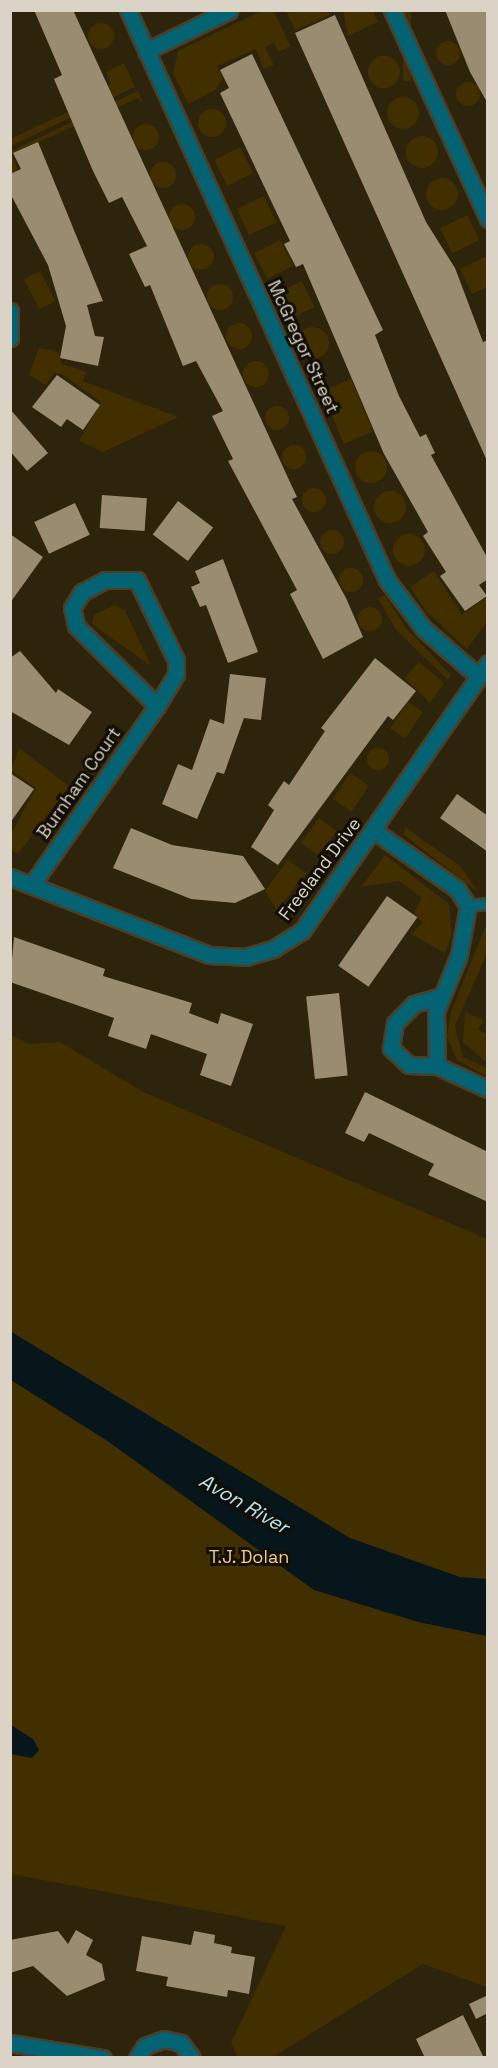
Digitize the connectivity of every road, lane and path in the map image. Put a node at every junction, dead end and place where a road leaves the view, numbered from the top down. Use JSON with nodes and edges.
{"nodes":[{"id":1,"x":128,"y":10,"type":"edge"},
{"id":2,"x":230,"y":10,"type":"edge"},
{"id":3,"x":392,"y":10,"type":"edge"},
{"id":4,"x":146,"y":51,"type":"junction"},
{"id":5,"x":488,"y":219,"type":"edge"},
{"id":6,"x":10,"y":311,"type":"edge"},
{"id":7,"x":10,"y":338,"type":"edge"},
{"id":8,"x":488,"y":663,"type":"edge"},
{"id":9,"x":478,"y":676,"type":"junction"},
{"id":10,"x":157,"y":706,"type":"junction"},
{"id":11,"x":373,"y":830,"type":"junction"},
{"id":12,"x":10,"y":877,"type":"edge"},
{"id":13,"x":33,"y":883,"type":"junction"},
{"id":14,"x":488,"y":904,"type":"edge"},
{"id":15,"x":468,"y":906,"type":"junction"},
{"id":16,"x":442,"y":996,"type":"junction"},
{"id":17,"x":437,"y":1066,"type":"junction"},
{"id":18,"x":488,"y":1089,"type":"edge"},
{"id":19,"x":10,"y":2043,"type":"edge"},
{"id":20,"x":103,"y":2058,"type":"edge"},
{"id":21,"x":137,"y":2058,"type":"edge"},
{"id":22,"x":192,"y":2058,"type":"edge"}],
"edges":[{"from":1,"to":4,"type":"street","name":"McGregor Street"},
{"from":2,"to":4,"type":"street"},
{"from":3,"to":5,"type":"street"},
{"from":4,"to":9,"type":"street","name":"McGregor Street"},
{"from":6,"to":7,"type":"street"},
{"from":8,"to":9,"type":"street","name":"Freeland Drive"},
{"from":9,"to":11,"type":"street","name":"Freeland Drive"},
{"from":10,"to":10,"type":"street","name":"Burnham Court"},
{"from":10,"to":13,"type":"street","name":"Burnham Court"},
{"from":11,"to":13,"type":"street","name":"Freeland Drive"},
{"from":11,"to":15,"type":"street"},
{"from":12,"to":13,"type":"street","name":"Freeland Drive"},
{"from":14,"to":15,"type":"lane"},
{"from":15,"to":16,"type":"street"},
{"from":16,"to":17,"type":"street"},
{"from":16,"to":17,"type":"street"},
{"from":17,"to":18,"type":"street"},
{"from":19,"to":20,"type":"street"},
{"from":21,"to":22,"type":"street"}]}
